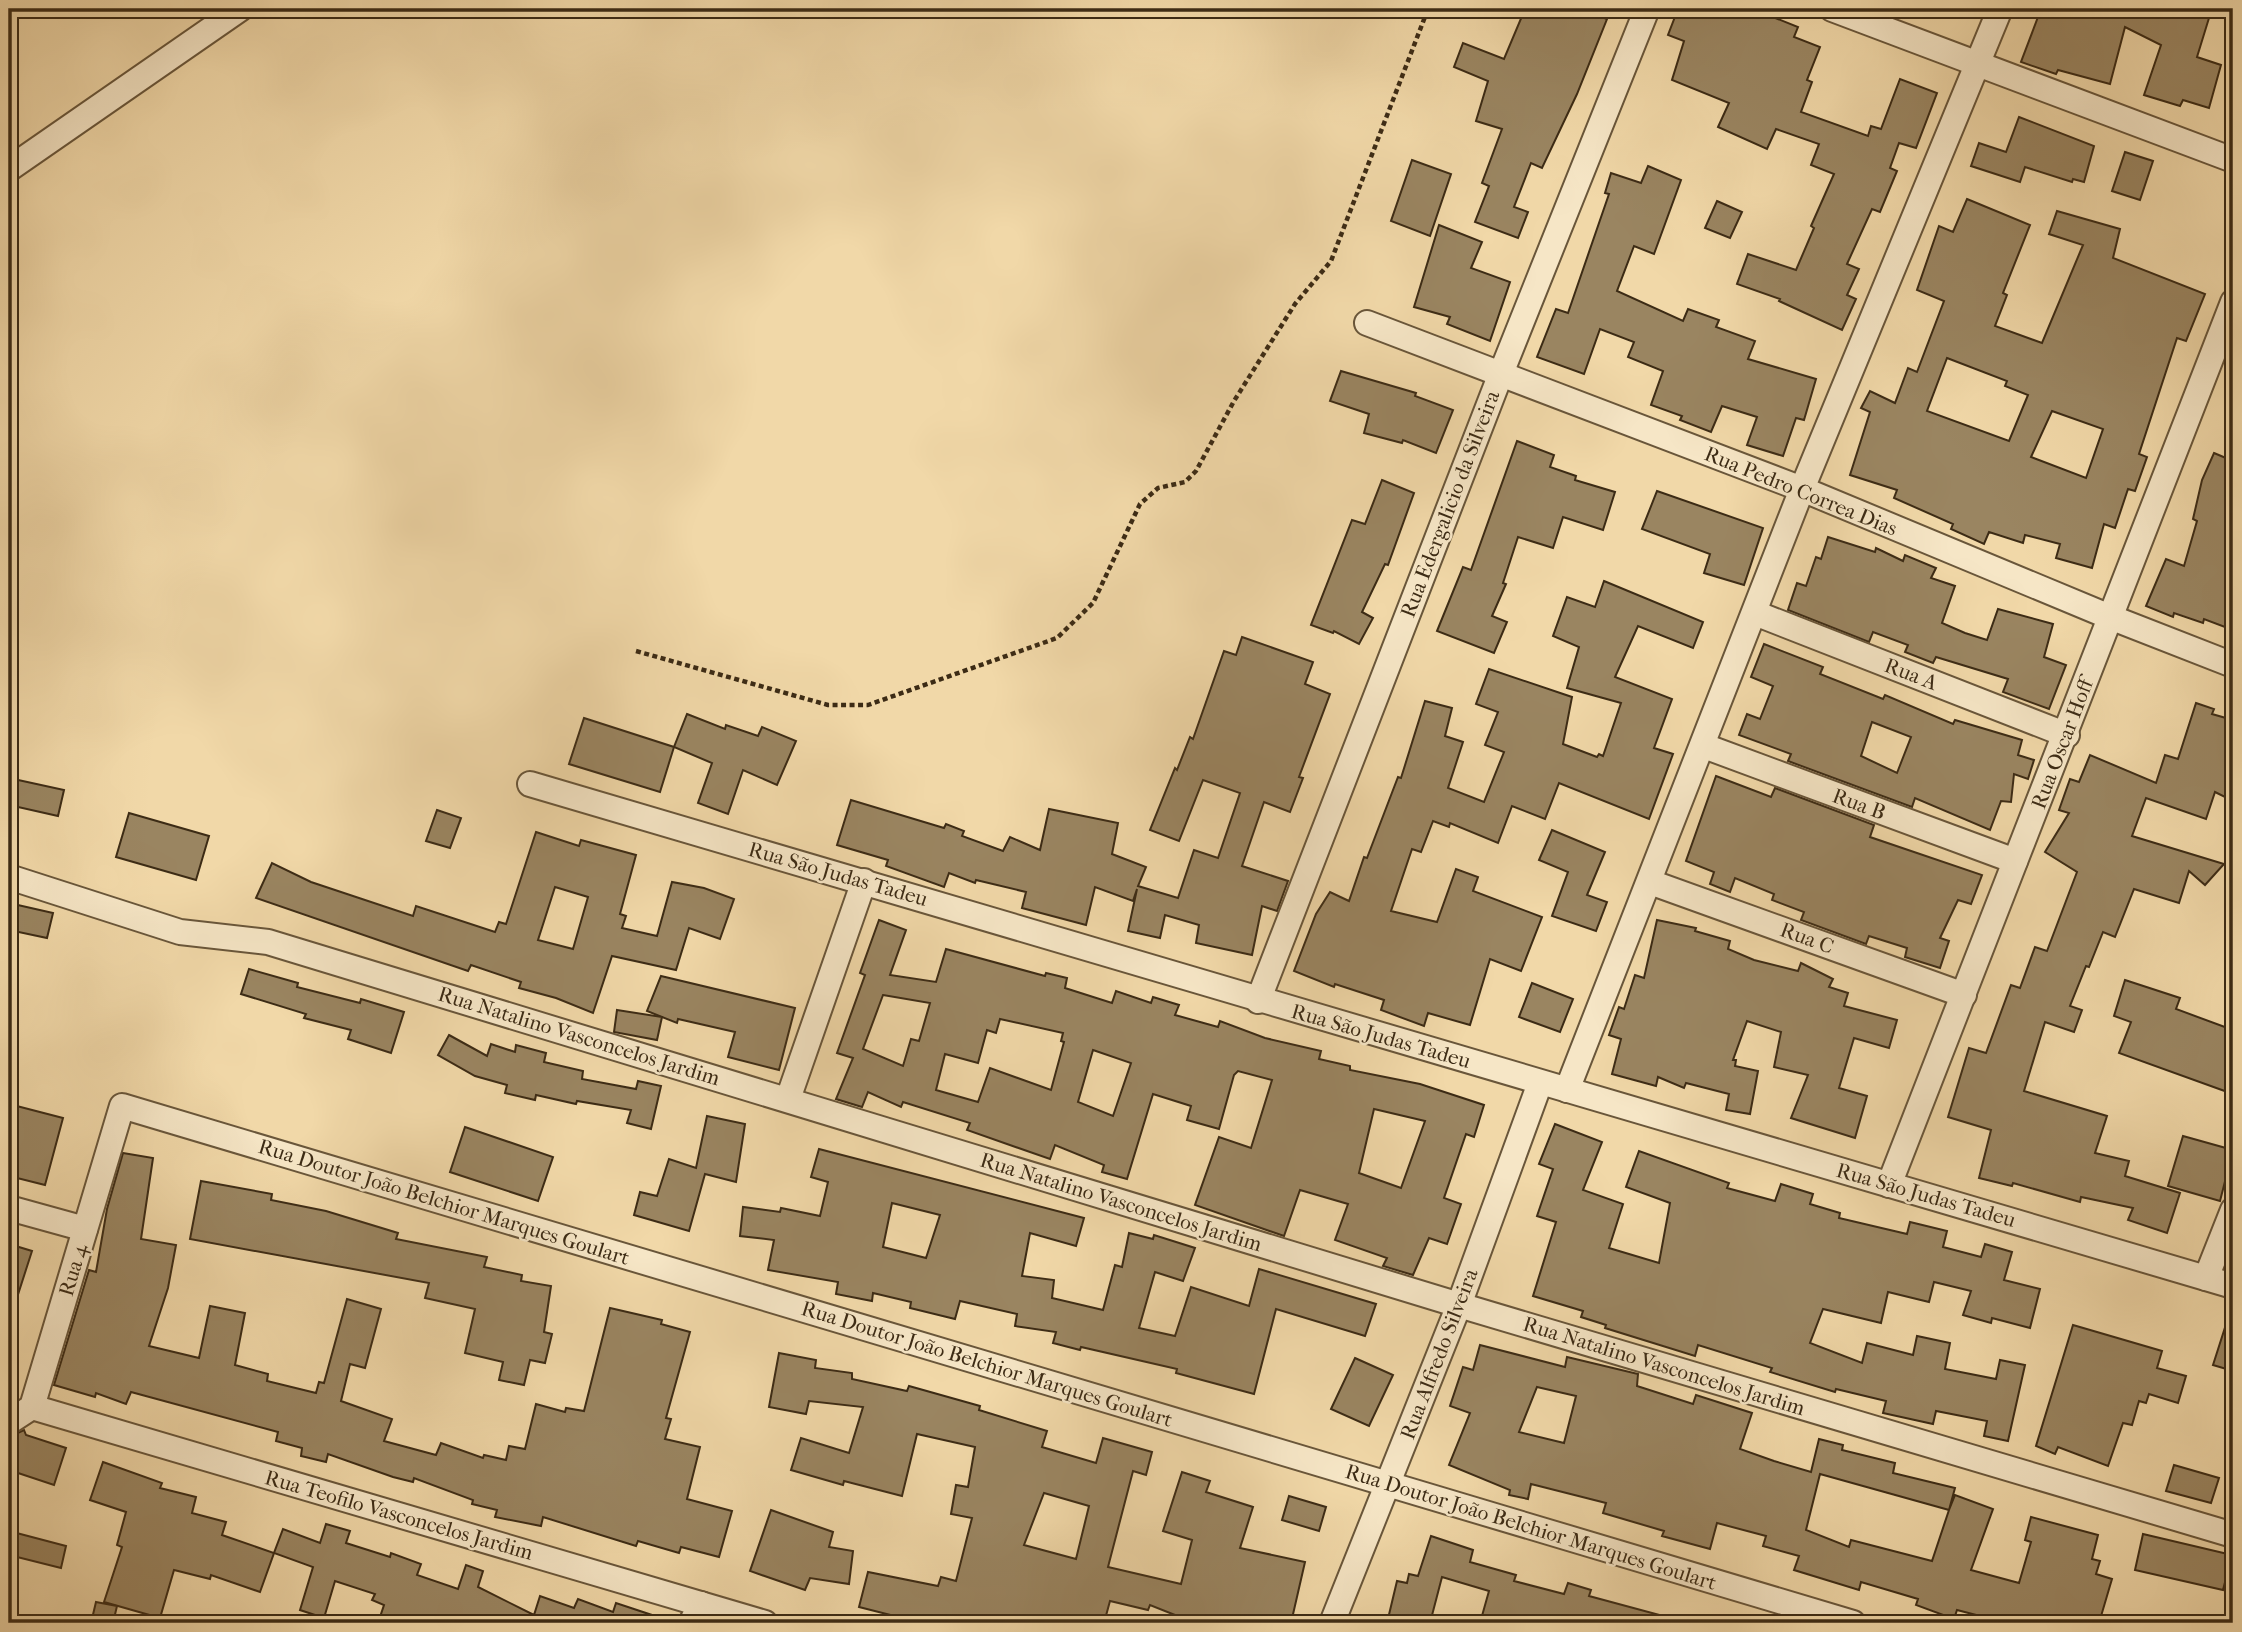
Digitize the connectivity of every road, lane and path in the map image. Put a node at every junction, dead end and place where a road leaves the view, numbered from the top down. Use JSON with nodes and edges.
{"nodes":[{"id":1,"x":240,"y":9,"type":"edge"},
{"id":2,"x":1428,"y":9,"type":"edge"},
{"id":3,"x":1647,"y":9,"type":"edge"},
{"id":4,"x":1832,"y":9,"type":"edge"},
{"id":5,"x":2000,"y":9,"type":"edge"},
{"id":6,"x":1978,"y":63,"type":"junction"},
{"id":7,"x":2233,"y":160,"type":"edge"},
{"id":8,"x":9,"y":169,"type":"edge"},
{"id":9,"x":2233,"y":302,"type":"edge"},
{"id":10,"x":1367,"y":323,"type":"dead end"},
{"id":11,"x":1500,"y":376,"type":"junction"},
{"id":12,"x":1802,"y":489,"type":"junction"},
{"id":13,"x":1755,"y":613,"type":"junction"},
{"id":14,"x":2110,"y":618,"type":"junction"},
{"id":15,"x":636,"y":651,"type":"dead end"},
{"id":16,"x":2233,"y":664,"type":"edge"},
{"id":17,"x":2067,"y":735,"type":"junction"},
{"id":18,"x":1703,"y":746,"type":"junction"},
{"id":19,"x":530,"y":784,"type":"dead end"},
{"id":20,"x":2015,"y":862,"type":"junction"},
{"id":21,"x":9,"y":877,"type":"edge"},
{"id":22,"x":864,"y":881,"type":"junction"},
{"id":23,"x":1650,"y":881,"type":"junction"},
{"id":24,"x":1964,"y":995,"type":"junction"},
{"id":25,"x":1258,"y":1000,"type":"junction"},
{"id":26,"x":1541,"y":1083,"type":"junction"},
{"id":27,"x":1566,"y":1090,"type":"junction"},
{"id":28,"x":788,"y":1100,"type":"junction"},
{"id":29,"x":122,"y":1106,"type":"joint"},
{"id":30,"x":1889,"y":1185,"type":"junction"},
{"id":31,"x":9,"y":1208,"type":"edge"},
{"id":32,"x":2233,"y":1210,"type":"edge"},
{"id":33,"x":85,"y":1229,"type":"junction"},
{"id":34,"x":2206,"y":1278,"type":"junction"},
{"id":35,"x":2233,"y":1286,"type":"edge"},
{"id":36,"x":1459,"y":1305,"type":"junction"},
{"id":37,"x":32,"y":1407,"type":"junction"},
{"id":38,"x":9,"y":1422,"type":"edge"},
{"id":39,"x":1389,"y":1484,"type":"junction"},
{"id":40,"x":2233,"y":1535,"type":"edge"},
{"id":41,"x":696,"y":1613,"type":"edge"},
{"id":42,"x":765,"y":1623,"type":"edge"},
{"id":43,"x":1332,"y":1623,"type":"edge"},
{"id":44,"x":1853,"y":1623,"type":"edge"}],
"edges":[{"from":1,"to":8,"type":"street"},
{"from":2,"to":15,"type":"path"},
{"from":3,"to":11,"type":"street","name":"Rua Edergalicio da Silveira"},
{"from":4,"to":6,"type":"street"},
{"from":5,"to":6,"type":"street"},
{"from":6,"to":7,"type":"street"},
{"from":6,"to":12,"type":"street"},
{"from":9,"to":14,"type":"street","name":"Rua Oscar Hoff"},
{"from":10,"to":11,"type":"street","name":"Rua Pedro Correa Dias"},
{"from":11,"to":12,"type":"street","name":"Rua Pedro Correa Dias"},
{"from":11,"to":25,"type":"street","name":"Rua Edergalicio da Silveira"},
{"from":12,"to":13,"type":"street"},
{"from":12,"to":14,"type":"street","name":"Rua Pedro Correa Dias"},
{"from":13,"to":17,"type":"street","name":"Rua A"},
{"from":13,"to":18,"type":"street"},
{"from":14,"to":16,"type":"street","name":"Rua Pedro Correa Dias"},
{"from":14,"to":17,"type":"street","name":"Rua Oscar Hoff"},
{"from":17,"to":20,"type":"street","name":"Rua Oscar Hoff"},
{"from":18,"to":20,"type":"street","name":"Rua B"},
{"from":18,"to":23,"type":"street"},
{"from":19,"to":22,"type":"street","name":"Rua São Judas Tadeu"},
{"from":20,"to":24,"type":"street","name":"Rua Oscar Hoff"},
{"from":21,"to":28,"type":"street","name":"Rua Natalino Vasconcelos Jardim"},
{"from":22,"to":25,"type":"street","name":"Rua São Judas Tadeu"},
{"from":22,"to":28,"type":"street"},
{"from":23,"to":24,"type":"street","name":"Rua C"},
{"from":23,"to":27,"type":"street"},
{"from":24,"to":30,"type":"street","name":"Rua Oscar Hoff"},
{"from":25,"to":26,"type":"street","name":"Rua São Judas Tadeu"},
{"from":26,"to":27,"type":"street","name":"Rua São Judas Tadeu"},
{"from":26,"to":36,"type":"street","name":"Rua Alfredo Silveira"},
{"from":27,"to":30,"type":"street","name":"Rua São Judas Tadeu"},
{"from":28,"to":36,"type":"street","name":"Rua Natalino Vasconcelos Jardim"},
{"from":29,"to":33,"type":"street","name":"Rua 4"},
{"from":29,"to":39,"type":"street","name":"Rua Doutor João Belchior Marques Goulart"},
{"from":30,"to":34,"type":"street","name":"Rua São Judas Tadeu"},
{"from":31,"to":33,"type":"street"},
{"from":32,"to":34,"type":"street"},
{"from":33,"to":37,"type":"street","name":"Rua 4"},
{"from":34,"to":35,"type":"street","name":"Rua São Judas Tadeu"},
{"from":36,"to":39,"type":"street","name":"Rua Alfredo Silveira"},
{"from":36,"to":40,"type":"street","name":"Rua Natalino Vasconcelos Jardim"},
{"from":37,"to":38,"type":"street"},
{"from":37,"to":41,"type":"street","name":"Rua Teofilo Vasconcelos Jardim"},
{"from":39,"to":43,"type":"street","name":"Rua Alfredo Silveira"},
{"from":39,"to":44,"type":"street","name":"Rua Doutor João Belchior Marques Goulart"},
{"from":41,"to":42,"type":"street","name":"Rua Teofilo Vasconcelos Jardim"}]}
